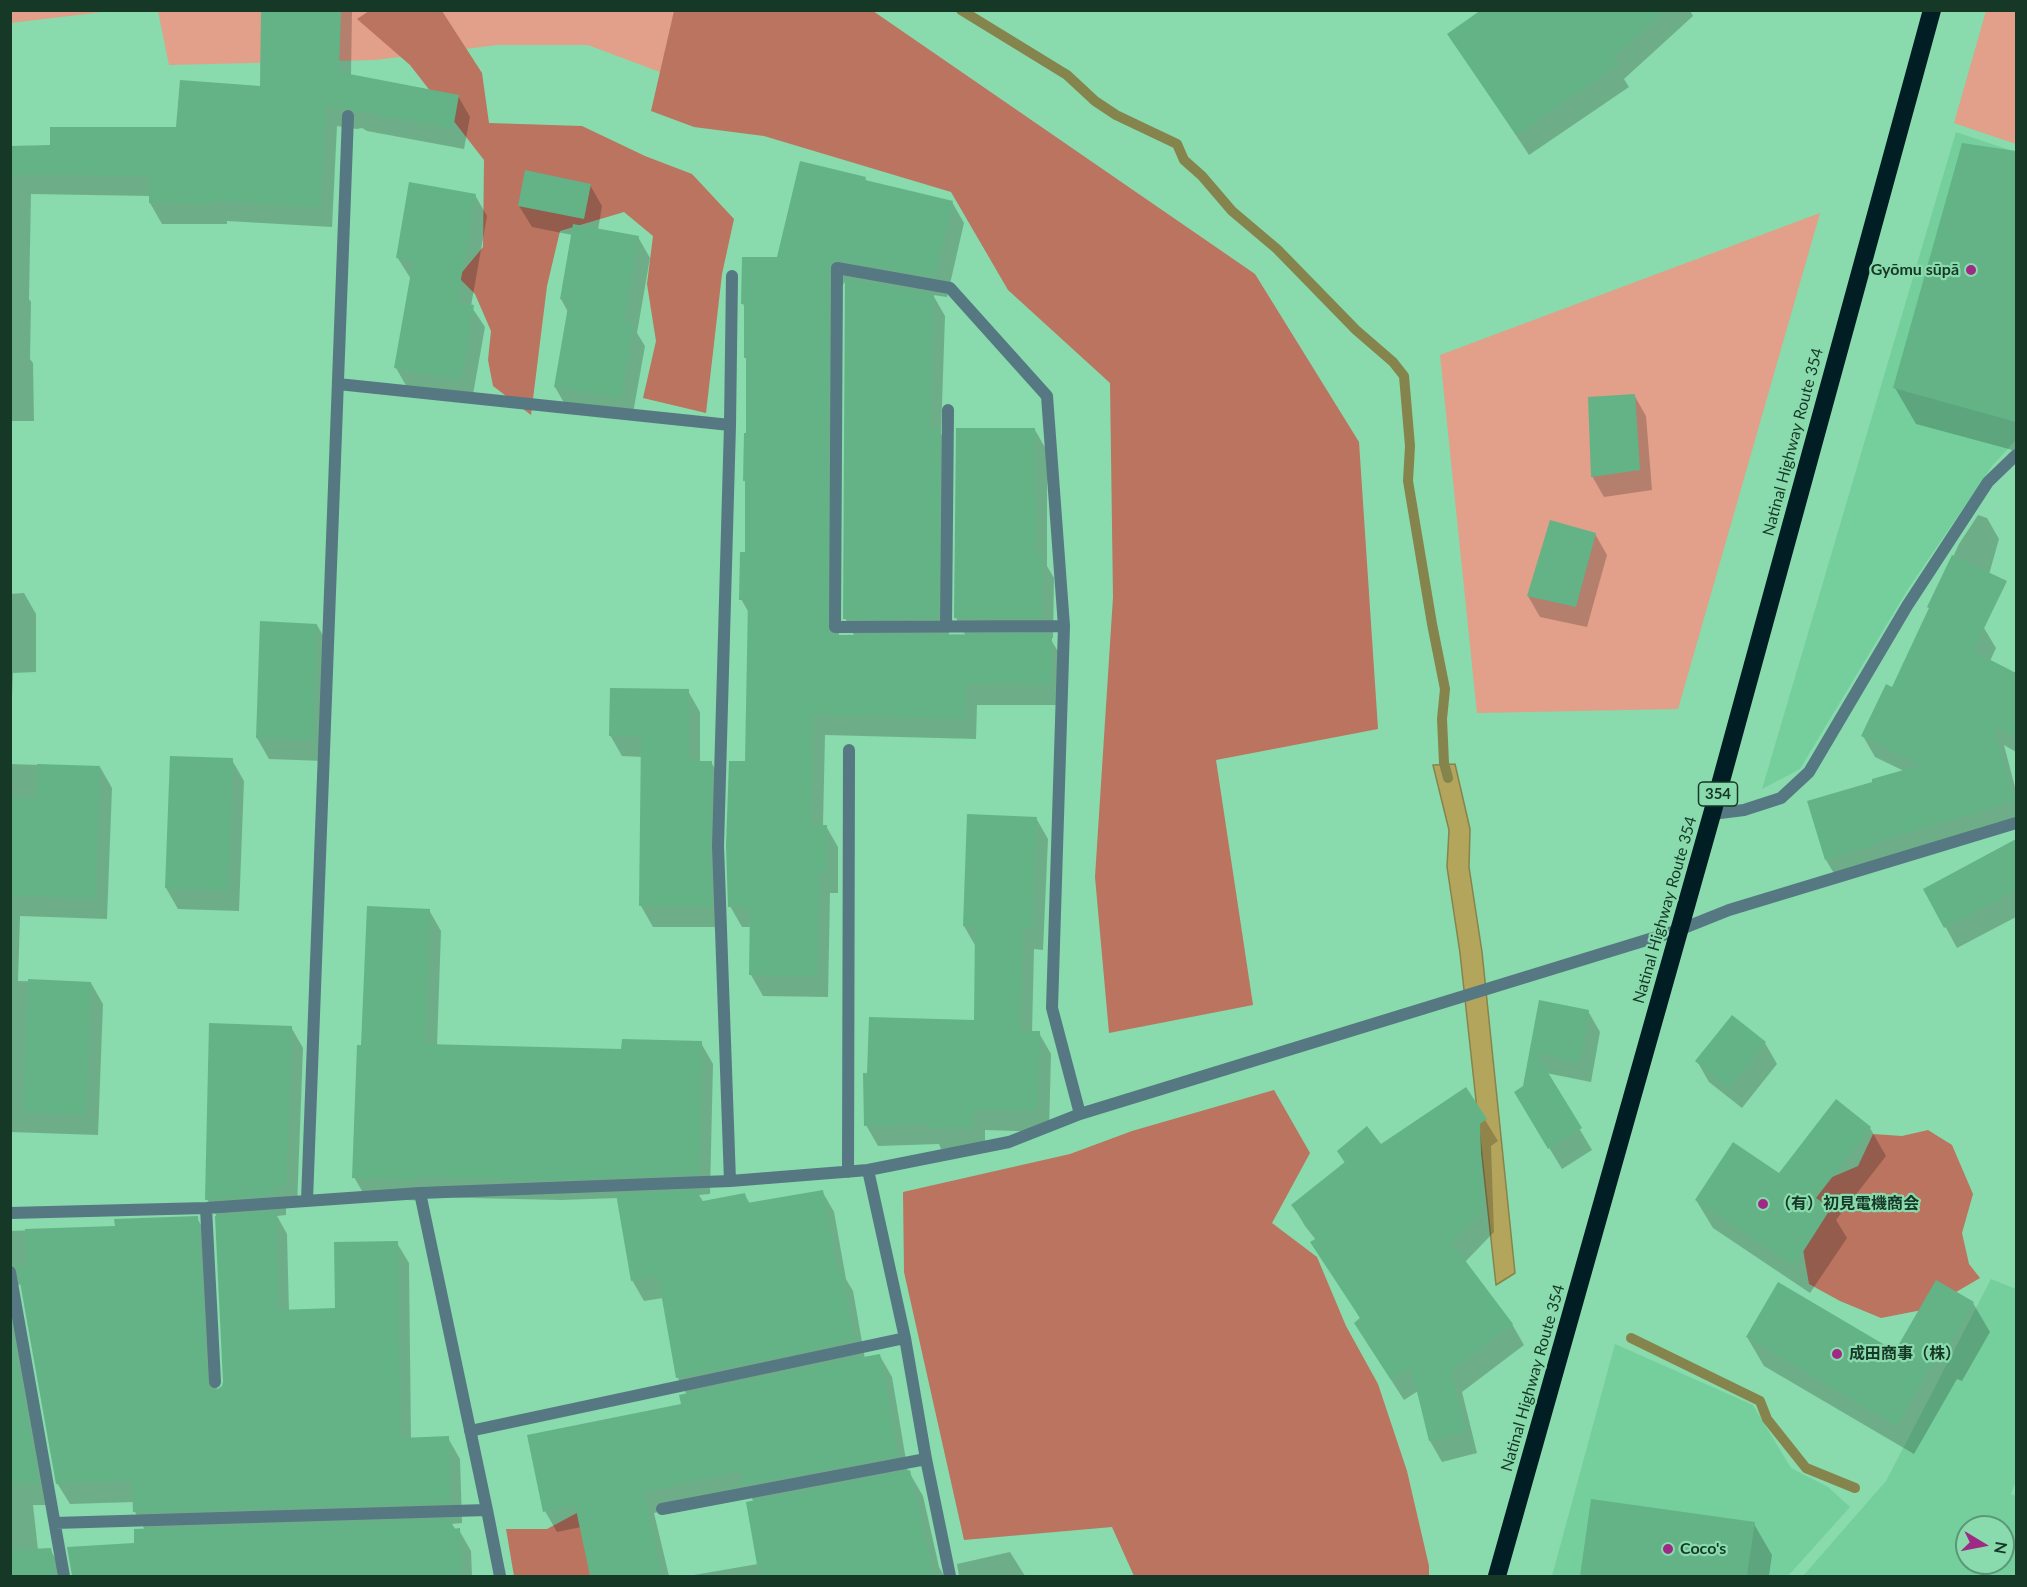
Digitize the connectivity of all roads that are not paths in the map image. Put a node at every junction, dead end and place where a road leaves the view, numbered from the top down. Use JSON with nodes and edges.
{"nodes":[{"id":1,"x":1932,"y":10,"type":"edge"},
{"id":2,"x":348,"y":116,"type":"dead end"},
{"id":3,"x":732,"y":276,"type":"dead end"},
{"id":4,"x":338,"y":384,"type":"junction"},
{"id":5,"x":948,"y":410,"type":"dead end"},
{"id":6,"x":730,"y":425,"type":"junction"},
{"id":7,"x":2016,"y":455,"type":"edge"},
{"id":8,"x":946,"y":625,"type":"junction"},
{"id":9,"x":1064,"y":626,"type":"junction"},
{"id":10,"x":849,"y":750,"type":"dead end"},
{"id":11,"x":1712,"y":814,"type":"junction"},
{"id":12,"x":2016,"y":823,"type":"edge"},
{"id":13,"x":1679,"y":930,"type":"junction"},
{"id":14,"x":1080,"y":1114,"type":"junction"},
{"id":15,"x":868,"y":1170,"type":"junction"},
{"id":16,"x":848,"y":1172,"type":"junction"},
{"id":17,"x":730,"y":1181,"type":"junction"},
{"id":18,"x":420,"y":1193,"type":"junction"},
{"id":19,"x":307,"y":1200,"type":"junction"},
{"id":20,"x":206,"y":1208,"type":"junction"},
{"id":21,"x":10,"y":1213,"type":"edge"},
{"id":22,"x":10,"y":1272,"type":"edge"},
{"id":23,"x":905,"y":1338,"type":"junction"},
{"id":24,"x":215,"y":1382,"type":"dead end"},
{"id":25,"x":470,"y":1431,"type":"junction"},
{"id":26,"x":926,"y":1458,"type":"junction"},
{"id":27,"x":662,"y":1509,"type":"dead end"},
{"id":28,"x":487,"y":1510,"type":"junction"},
{"id":29,"x":55,"y":1523,"type":"junction"},
{"id":30,"x":64,"y":1576,"type":"edge"},
{"id":31,"x":500,"y":1576,"type":"edge"},
{"id":32,"x":950,"y":1576,"type":"edge"},
{"id":33,"x":1497,"y":1576,"type":"edge"}],
"edges":[{"from":1,"to":11,"type":"highway","name":"Natinal Highway Route 354","number":"354"},
{"from":2,"to":4,"type":"street"},
{"from":3,"to":6,"type":"street"},
{"from":4,"to":6,"type":"street"},
{"from":4,"to":19,"type":"street"},
{"from":5,"to":8,"type":"street"},
{"from":6,"to":17,"type":"street"},
{"from":7,"to":11,"type":"street"},
{"from":8,"to":9,"type":"street"},
{"from":8,"to":9,"type":"street"},
{"from":9,"to":14,"type":"street"},
{"from":10,"to":16,"type":"street"},
{"from":11,"to":13,"type":"highway","name":"Natinal Highway Route 354","number":"354"},
{"from":12,"to":13,"type":"street"},
{"from":13,"to":14,"type":"street"},
{"from":13,"to":33,"type":"highway","name":"Natinal Highway Route 354","number":"354"},
{"from":14,"to":15,"type":"street"},
{"from":15,"to":16,"type":"street"},
{"from":15,"to":23,"type":"street"},
{"from":16,"to":17,"type":"street"},
{"from":17,"to":18,"type":"street"},
{"from":18,"to":19,"type":"street"},
{"from":18,"to":25,"type":"street"},
{"from":19,"to":20,"type":"street"},
{"from":20,"to":21,"type":"street"},
{"from":20,"to":24,"type":"street"},
{"from":22,"to":29,"type":"street"},
{"from":23,"to":25,"type":"street"},
{"from":23,"to":26,"type":"street"},
{"from":25,"to":28,"type":"street"},
{"from":26,"to":27,"type":"street"},
{"from":26,"to":32,"type":"street"},
{"from":28,"to":29,"type":"street"},
{"from":28,"to":31,"type":"street"},
{"from":29,"to":30,"type":"street"}]}
